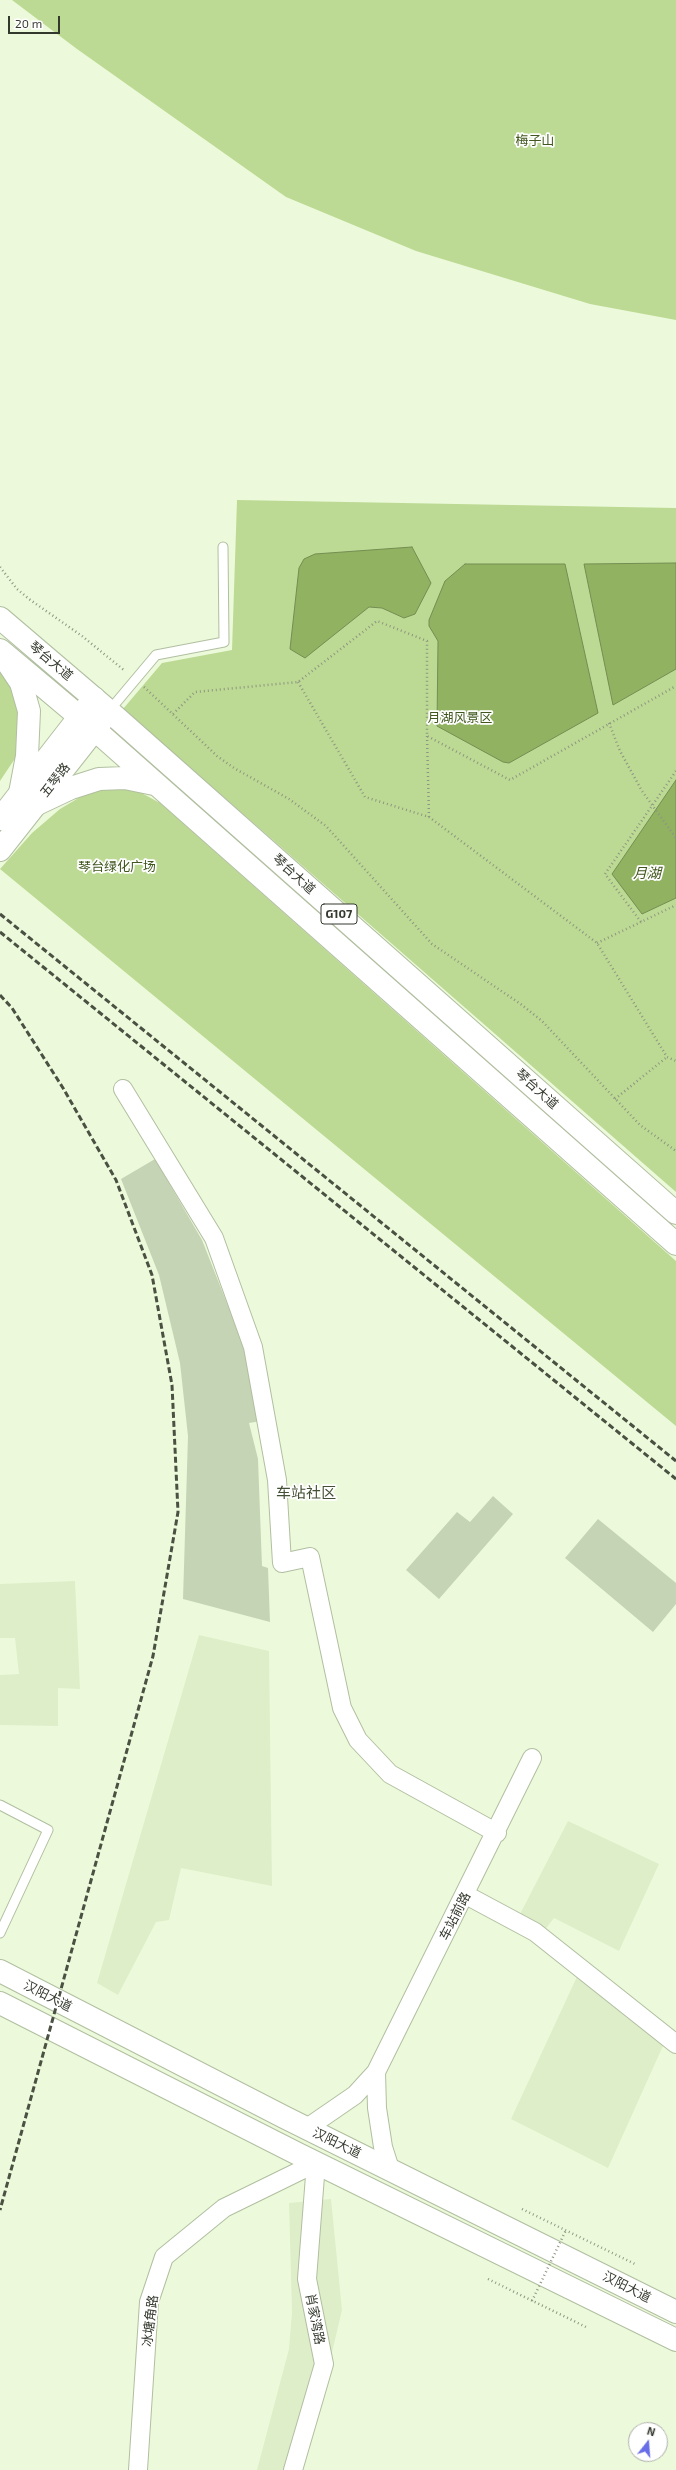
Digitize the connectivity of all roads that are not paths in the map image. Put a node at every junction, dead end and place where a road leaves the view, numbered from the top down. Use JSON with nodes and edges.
{"nodes":[{"id":1,"x":223,"y":548,"type":"dead end"},
{"id":2,"x":0,"y":618,"type":"edge"},
{"id":3,"x":0,"y":650,"type":"edge"},
{"id":4,"x":0,"y":653,"type":"edge"},
{"id":5,"x":102,"y":704,"type":"junction"},
{"id":6,"x":87,"y":723,"type":"junction"},
{"id":7,"x":155,"y":784,"type":"junction"},
{"id":8,"x":28,"y":799,"type":"junction"},
{"id":9,"x":0,"y":819,"type":"edge"},
{"id":10,"x":0,"y":850,"type":"edge"},
{"id":11,"x":123,"y":1089,"type":"dead end"},
{"id":12,"x":676,"y":1213,"type":"edge"},
{"id":13,"x":676,"y":1244,"type":"edge"},
{"id":14,"x":532,"y":1758,"type":"dead end"},
{"id":15,"x":0,"y":1805,"type":"edge"},
{"id":16,"x":497,"y":1833,"type":"junction"},
{"id":17,"x":466,"y":1895,"type":"junction"},
{"id":18,"x":0,"y":1933,"type":"edge"},
{"id":19,"x":0,"y":1971,"type":"edge"},
{"id":20,"x":0,"y":2003,"type":"edge"},
{"id":21,"x":676,"y":2044,"type":"edge"},
{"id":22,"x":376,"y":2072,"type":"junction"},
{"id":23,"x":307,"y":2128,"type":"junction"},
{"id":24,"x":316,"y":2163,"type":"junction"},
{"id":25,"x":390,"y":2169,"type":"junction"},
{"id":26,"x":676,"y":2312,"type":"edge"},
{"id":27,"x":676,"y":2340,"type":"edge"},
{"id":28,"x":138,"y":2470,"type":"edge"},
{"id":29,"x":293,"y":2470,"type":"edge"}],
"edges":[{"from":1,"to":5,"type":"lane"},
{"from":2,"to":5,"type":"main road","name":"琴台大道","number":"G107"},
{"from":3,"to":6,"type":"main road","name":"琴台大道","number":"G107"},
{"from":4,"to":8,"type":"main road"},
{"from":5,"to":6,"type":"main road","name":"五琴路"},
{"from":5,"to":12,"type":"main road","name":"琴台大道","number":"G107"},
{"from":6,"to":7,"type":"main road","name":"琴台大道","number":"G107"},
{"from":6,"to":8,"type":"main road","name":"五琴路"},
{"from":7,"to":8,"type":"main road"},
{"from":7,"to":13,"type":"main road","name":"琴台大道","number":"G107"},
{"from":8,"to":9,"type":"main road","name":"五琴路"},
{"from":8,"to":10,"type":"main road","name":"五琴路"},
{"from":11,"to":16,"type":"street"},
{"from":14,"to":16,"type":"street","name":"车站前路"},
{"from":15,"to":18,"type":"lane"},
{"from":16,"to":17,"type":"street","name":"车站前路"},
{"from":17,"to":21,"type":"street"},
{"from":17,"to":22,"type":"street","name":"车站前路"},
{"from":19,"to":23,"type":"main road","name":"汉阳大道"},
{"from":20,"to":24,"type":"main road","name":"汉阳大道"},
{"from":22,"to":23,"type":"street"},
{"from":22,"to":25,"type":"street"},
{"from":23,"to":25,"type":"main road","name":"汉阳大道"},
{"from":24,"to":27,"type":"main road","name":"汉阳大道"},
{"from":24,"to":28,"type":"street","name":"冰塘角路"},
{"from":24,"to":29,"type":"street","name":"肖家湾路"},
{"from":25,"to":26,"type":"main road","name":"汉阳大道"}]}
